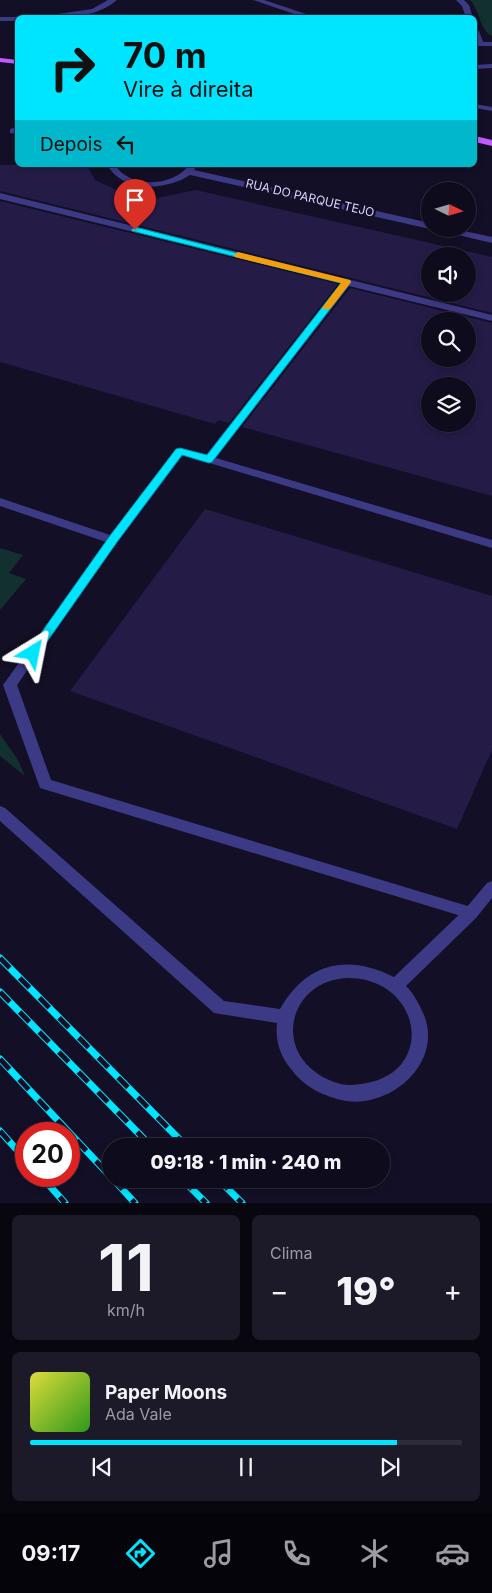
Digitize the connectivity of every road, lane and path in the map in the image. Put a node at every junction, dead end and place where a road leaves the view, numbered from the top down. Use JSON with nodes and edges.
{"nodes":[{"id":1,"x":113,"y":0,"type":"edge"},
{"id":2,"x":257,"y":0,"type":"edge"},
{"id":3,"x":460,"y":0,"type":"edge"},
{"id":4,"x":60,"y":15,"type":"edge"},
{"id":5,"x":305,"y":15,"type":"edge"},
{"id":6,"x":469,"y":15,"type":"edge"},
{"id":7,"x":0,"y":19,"type":"edge"},
{"id":8,"x":15,"y":19,"type":"edge"},
{"id":9,"x":478,"y":44,"type":"edge"},
{"id":10,"x":492,"y":44,"type":"edge"},
{"id":11,"x":0,"y":60,"type":"edge"},
{"id":12,"x":15,"y":62,"type":"edge"},
{"id":13,"x":492,"y":66,"type":"edge"},
{"id":14,"x":477,"y":67,"type":"edge"},
{"id":15,"x":477,"y":106,"type":"edge"},
{"id":16,"x":492,"y":109,"type":"edge"},
{"id":17,"x":477,"y":139,"type":"edge"},
{"id":18,"x":492,"y":142,"type":"edge"},
{"id":19,"x":113,"y":167,"type":"edge"},
{"id":20,"x":191,"y":169,"type":"edge"},
{"id":21,"x":0,"y":196,"type":"edge"},
{"id":22,"x":421,"y":224,"type":"edge"},
{"id":23,"x":476,"y":236,"type":"edge"},
{"id":24,"x":492,"y":240,"type":"edge"},
{"id":25,"x":347,"y":282,"type":"junction"},
{"id":26,"x":492,"y":318,"type":"edge"},
{"id":27,"x":209,"y":459,"type":"junction"},
{"id":28,"x":0,"y":502,"type":"edge"},
{"id":29,"x":113,"y":540,"type":"junction"},
{"id":30,"x":492,"y":544,"type":"edge"},
{"id":31,"x":0,"y":812,"type":"edge"},
{"id":32,"x":492,"y":888,"type":"edge"},
{"id":33,"x":471,"y":913,"type":"junction"},
{"id":34,"x":395,"y":986,"type":"junction"},
{"id":35,"x":285,"y":1017,"type":"junction"}],
"edges":[{"from":1,"to":4,"type":"street"},
{"from":2,"to":5,"type":"street"},
{"from":3,"to":6,"type":"street"},
{"from":7,"to":8,"type":"street"},
{"from":9,"to":10,"type":"street"},
{"from":11,"to":12,"type":"main road"},
{"from":13,"to":14,"type":"street"},
{"from":15,"to":16,"type":"street"},
{"from":17,"to":18,"type":"main road"},
{"from":19,"to":20,"type":"street"},
{"from":20,"to":22,"type":"street","name":"RUA DO PARQUE TEJO"},
{"from":21,"to":25,"type":"street"},
{"from":23,"to":24,"type":"street"},
{"from":25,"to":26,"type":"street"},
{"from":25,"to":27,"type":"street"},
{"from":27,"to":29,"type":"street"},
{"from":27,"to":30,"type":"street"},
{"from":28,"to":29,"type":"street"},
{"from":29,"to":33,"type":"street"},
{"from":31,"to":35,"type":"street"},
{"from":32,"to":33,"type":"street"},
{"from":33,"to":34,"type":"street"},
{"from":34,"to":35,"type":"street"},
{"from":34,"to":35,"type":"street"}]}
